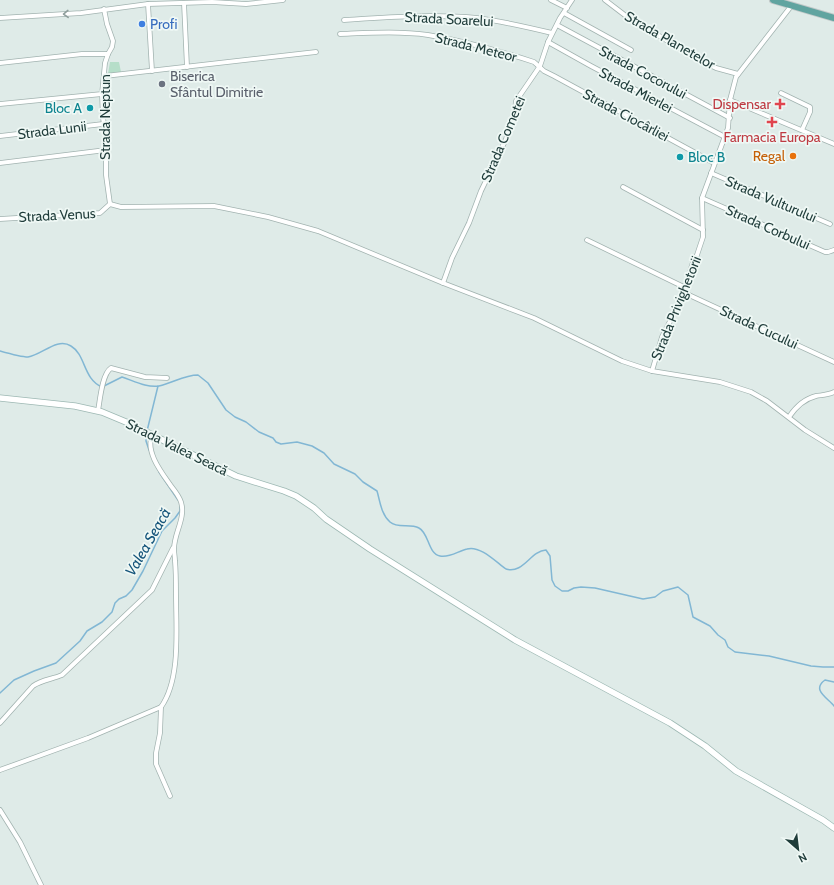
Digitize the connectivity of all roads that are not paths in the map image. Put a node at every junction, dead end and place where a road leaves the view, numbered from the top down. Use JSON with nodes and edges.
{"nodes":[{"id":1,"x":283,"y":0,"type":"edge"},
{"id":2,"x":551,"y":0,"type":"edge"},
{"id":3,"x":572,"y":0,"type":"edge"},
{"id":4,"x":604,"y":0,"type":"edge"},
{"id":5,"x":773,"y":0,"type":"edge"},
{"id":6,"x":184,"y":3,"type":"junction"},
{"id":7,"x":148,"y":4,"type":"junction"},
{"id":8,"x":792,"y":6,"type":"junction"},
{"id":9,"x":567,"y":8,"type":"junction"},
{"id":10,"x":104,"y":9,"type":"junction"},
{"id":11,"x":564,"y":13,"type":"junction"},
{"id":12,"x":0,"y":18,"type":"edge"},
{"id":13,"x":834,"y":18,"type":"edge"},
{"id":14,"x":344,"y":20,"type":"dead end"},
{"id":15,"x":557,"y":25,"type":"junction"},
{"id":16,"x":552,"y":33,"type":"junction"},
{"id":17,"x":340,"y":34,"type":"dead end"},
{"id":18,"x":548,"y":42,"type":"junction"},
{"id":19,"x":631,"y":50,"type":"dead end"},
{"id":20,"x":316,"y":52,"type":"dead end"},
{"id":21,"x":108,"y":54,"type":"junction"},
{"id":22,"x":0,"y":63,"type":"edge"},
{"id":23,"x":540,"y":66,"type":"junction"},
{"id":24,"x":187,"y":67,"type":"junction"},
{"id":25,"x":152,"y":71,"type":"junction"},
{"id":26,"x":738,"y":74,"type":"junction"},
{"id":27,"x":105,"y":76,"type":"junction"},
{"id":28,"x":781,"y":93,"type":"dead end"},
{"id":29,"x":102,"y":94,"type":"junction"},
{"id":30,"x":730,"y":100,"type":"junction"},
{"id":31,"x":0,"y":104,"type":"edge"},
{"id":32,"x":730,"y":118,"type":"junction"},
{"id":33,"x":103,"y":124,"type":"junction"},
{"id":34,"x":802,"y":130,"type":"junction"},
{"id":35,"x":0,"y":136,"type":"edge"},
{"id":36,"x":724,"y":137,"type":"junction"},
{"id":37,"x":834,"y":144,"type":"edge"},
{"id":38,"x":106,"y":150,"type":"junction"},
{"id":39,"x":0,"y":163,"type":"edge"},
{"id":40,"x":714,"y":163,"type":"junction"},
{"id":41,"x":711,"y":173,"type":"junction"},
{"id":42,"x":623,"y":187,"type":"dead end"},
{"id":43,"x":702,"y":198,"type":"junction"},
{"id":44,"x":110,"y":204,"type":"junction"},
{"id":45,"x":0,"y":219,"type":"edge"},
{"id":46,"x":830,"y":224,"type":"dead end"},
{"id":47,"x":704,"y":230,"type":"junction"},
{"id":48,"x":586,"y":240,"type":"dead end"},
{"id":49,"x":834,"y":250,"type":"edge"},
{"id":50,"x":442,"y":283,"type":"junction"},
{"id":51,"x":686,"y":288,"type":"junction"},
{"id":52,"x":684,"y":294,"type":"junction"},
{"id":53,"x":834,"y":362,"type":"edge"},
{"id":54,"x":652,"y":371,"type":"junction"},
{"id":55,"x":167,"y":378,"type":"dead end"},
{"id":56,"x":834,"y":392,"type":"edge"},
{"id":57,"x":0,"y":398,"type":"edge"},
{"id":58,"x":98,"y":411,"type":"junction"},
{"id":59,"x":789,"y":417,"type":"junction"},
{"id":60,"x":151,"y":435,"type":"junction"},
{"id":61,"x":834,"y":448,"type":"edge"},
{"id":62,"x":174,"y":548,"type":"junction"},
{"id":63,"x":160,"y":707,"type":"junction"},
{"id":64,"x":0,"y":723,"type":"edge"},
{"id":65,"x":0,"y":770,"type":"edge"},
{"id":66,"x":170,"y":796,"type":"dead end"},
{"id":67,"x":0,"y":810,"type":"edge"},
{"id":68,"x":834,"y":828,"type":"edge"},
{"id":69,"x":41,"y":885,"type":"edge"}],
"edges":[{"from":1,"to":6,"type":"street"},
{"from":2,"to":9,"type":"street"},
{"from":3,"to":9,"type":"street","name":"Strada Cometei"},
{"from":4,"to":26,"type":"street","name":"Strada Planetelor"},
{"from":5,"to":8,"type":"main road"},
{"from":6,"to":7,"type":"street"},
{"from":6,"to":24,"type":"street"},
{"from":7,"to":10,"type":"street"},
{"from":7,"to":25,"type":"street"},
{"from":8,"to":13,"type":"main road"},
{"from":8,"to":26,"type":"street","name":"Strada Privighetorii"},
{"from":9,"to":11,"type":"street","name":"Strada Cometei"},
{"from":10,"to":12,"type":"street","one_way":true},
{"from":10,"to":21,"type":"street","name":"Strada Neptun"},
{"from":11,"to":15,"type":"street","name":"Strada Cometei"},
{"from":11,"to":19,"type":"street","name":"Strada Cocorului"},
{"from":14,"to":16,"type":"street","name":"Strada Soarelui"},
{"from":15,"to":16,"type":"street","name":"Strada Cometei"},
{"from":15,"to":32,"type":"street","name":"Strada Cocorului"},
{"from":16,"to":18,"type":"street","name":"Strada Cometei"},
{"from":17,"to":23,"type":"street","name":"Strada Meteor"},
{"from":18,"to":23,"type":"street","name":"Strada Cometei"},
{"from":18,"to":36,"type":"street","name":"Strada Mierlei"},
{"from":20,"to":24,"type":"street"},
{"from":21,"to":22,"type":"street"},
{"from":21,"to":27,"type":"street","name":"Strada Neptun"},
{"from":23,"to":40,"type":"street","name":"Strada Ciocârliei"},
{"from":23,"to":50,"type":"street","name":"Strada Cometei"},
{"from":24,"to":25,"type":"street"},
{"from":25,"to":27,"type":"street"},
{"from":26,"to":30,"type":"street","name":"Strada Privighetorii"},
{"from":27,"to":29,"type":"street","name":"Strada Neptun"},
{"from":28,"to":34,"type":"street"},
{"from":29,"to":31,"type":"street"},
{"from":29,"to":33,"type":"street","name":"Strada Neptun"},
{"from":30,"to":32,"type":"street","name":"Strada Privighetorii"},
{"from":30,"to":34,"type":"street"},
{"from":32,"to":36,"type":"street","name":"Strada Privighetorii"},
{"from":33,"to":35,"type":"street","name":"Strada Lunii"},
{"from":33,"to":38,"type":"street","name":"Strada Neptun"},
{"from":34,"to":37,"type":"street"},
{"from":36,"to":40,"type":"street","name":"Strada Privighetorii"},
{"from":38,"to":39,"type":"street"},
{"from":38,"to":44,"type":"street","name":"Strada Neptun"},
{"from":40,"to":41,"type":"street","name":"Strada Privighetorii"},
{"from":41,"to":43,"type":"street","name":"Strada Privighetorii"},
{"from":41,"to":46,"type":"street","name":"Strada Vulturului"},
{"from":42,"to":47,"type":"street"},
{"from":43,"to":47,"type":"street","name":"Strada Privighetorii"},
{"from":43,"to":49,"type":"street","name":"Strada Corbului"},
{"from":44,"to":45,"type":"street","name":"Strada Venus"},
{"from":44,"to":50,"type":"street"},
{"from":47,"to":51,"type":"street","name":"Strada Privighetorii"},
{"from":48,"to":51,"type":"street"},
{"from":50,"to":54,"type":"street"},
{"from":51,"to":52,"type":"street","name":"Strada Privighetorii"},
{"from":52,"to":53,"type":"street","name":"Strada Cucului"},
{"from":52,"to":54,"type":"street","name":"Strada Privighetorii"},
{"from":54,"to":59,"type":"street"},
{"from":55,"to":58,"type":"street"},
{"from":56,"to":59,"type":"street"},
{"from":57,"to":58,"type":"main road","name":"Strada Valea Seacă"},
{"from":58,"to":60,"type":"main road","name":"Strada Valea Seacă"},
{"from":59,"to":61,"type":"street"},
{"from":60,"to":62,"type":"street"},
{"from":60,"to":68,"type":"main road","name":"Strada Valea Seacă"},
{"from":62,"to":63,"type":"street"},
{"from":62,"to":64,"type":"street"},
{"from":63,"to":65,"type":"street"},
{"from":63,"to":66,"type":"street"},
{"from":67,"to":69,"type":"street"}]}
